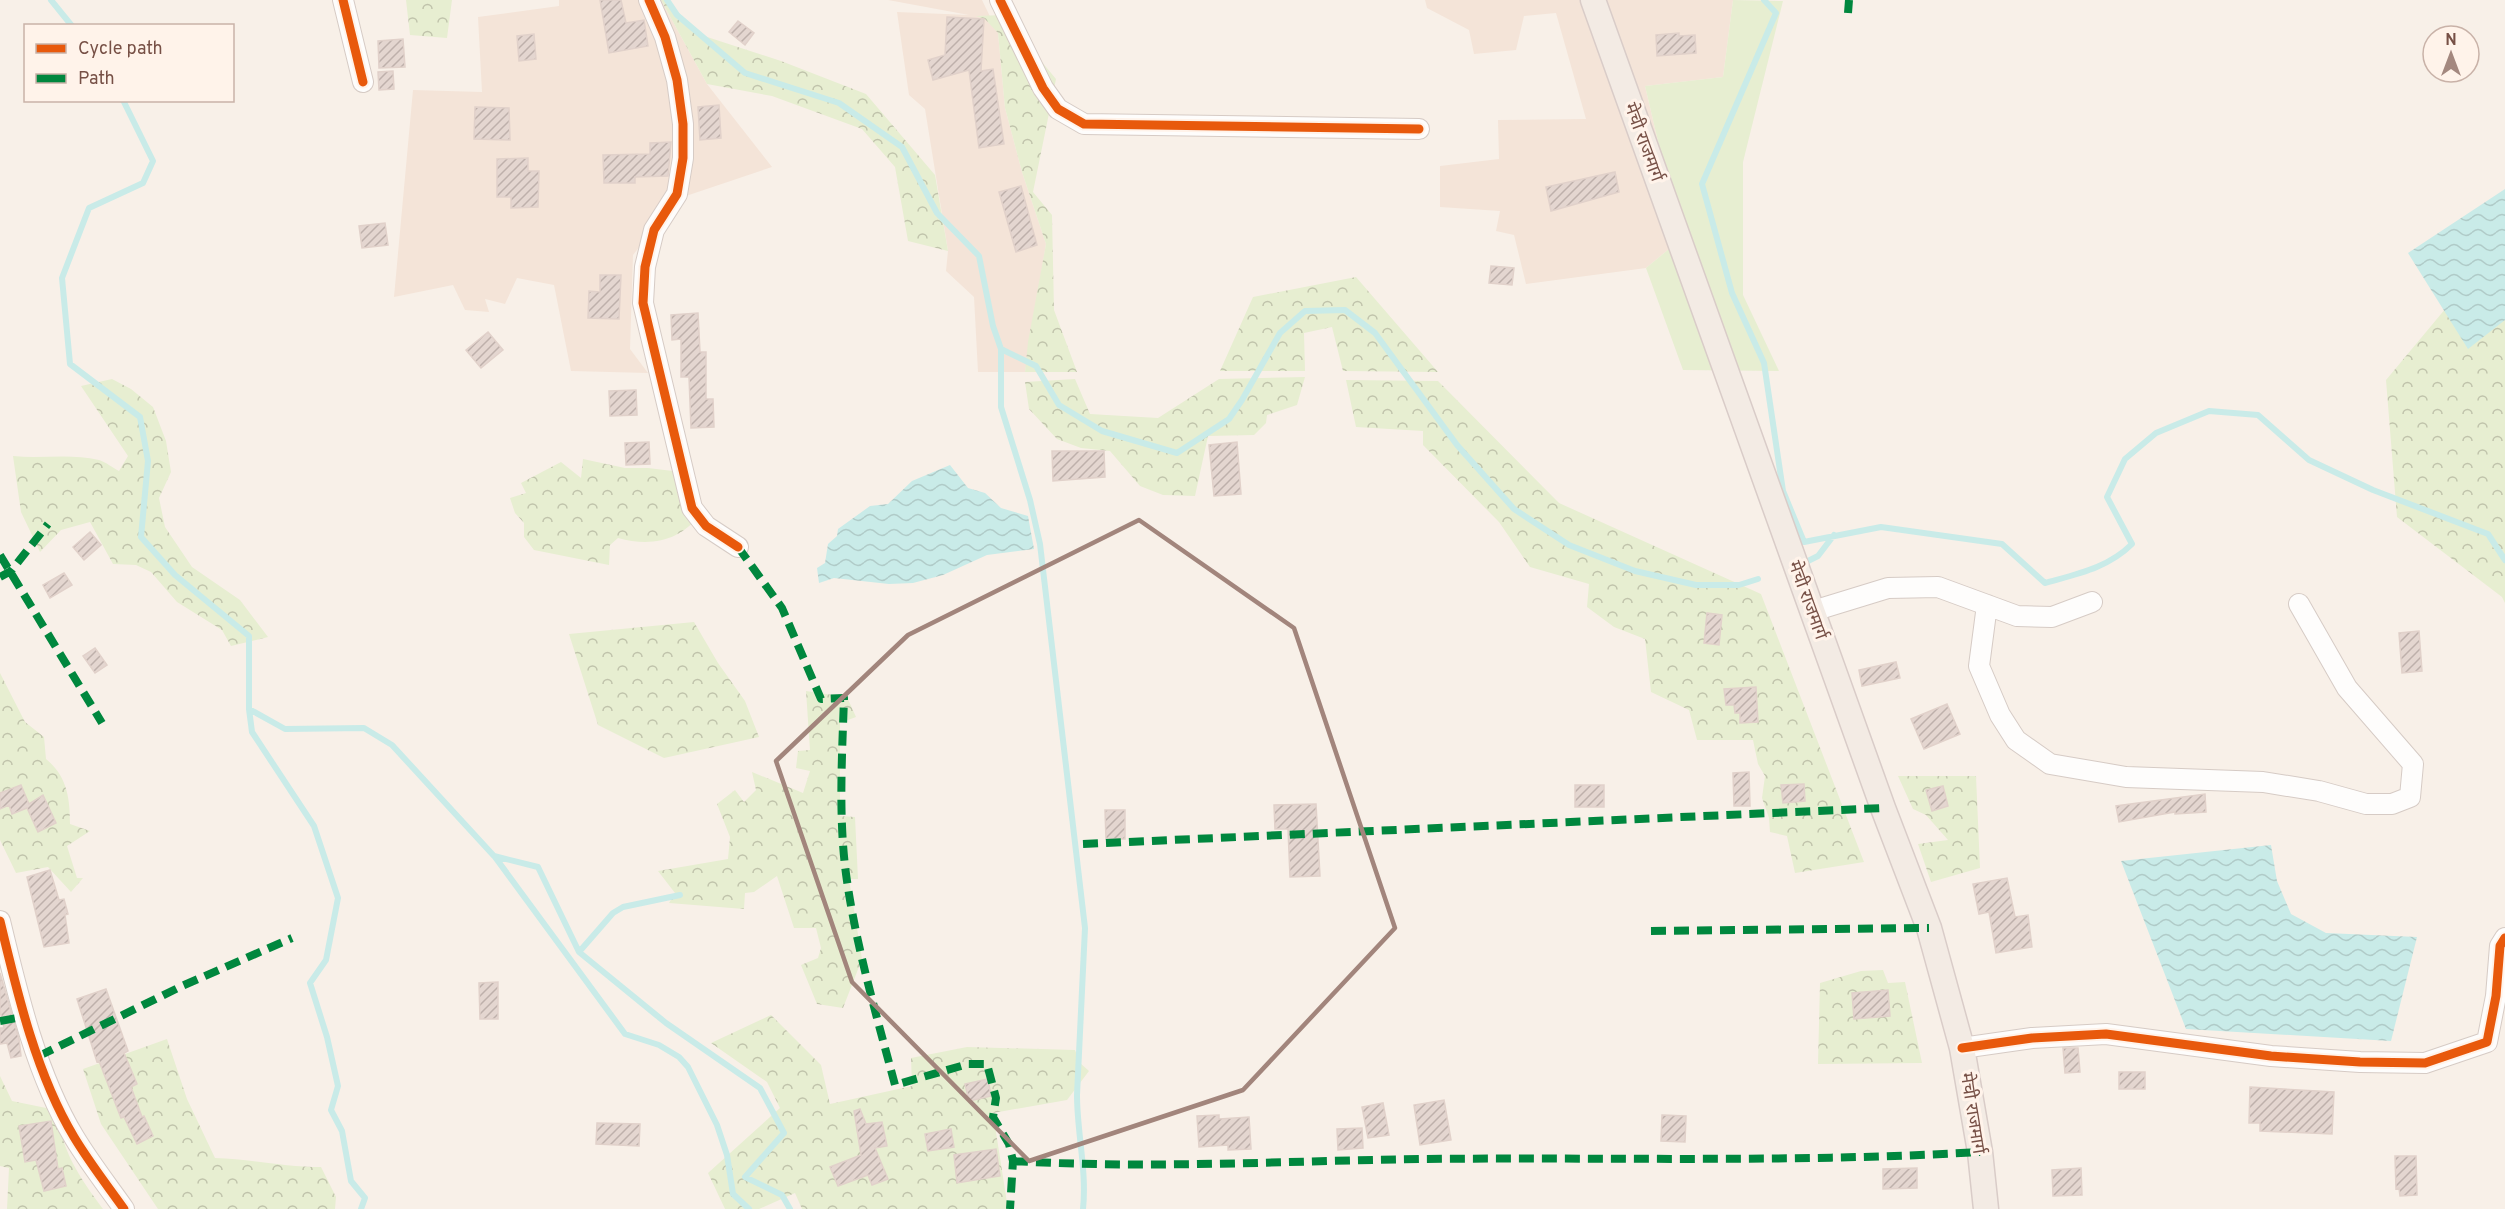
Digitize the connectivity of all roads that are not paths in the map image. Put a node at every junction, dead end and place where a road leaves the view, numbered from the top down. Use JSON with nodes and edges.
{"nodes":[{"id":1,"x":343,"y":0,"type":"edge"},
{"id":2,"x":649,"y":0,"type":"edge"},
{"id":3,"x":1000,"y":0,"type":"edge"},
{"id":4,"x":1593,"y":0,"type":"edge"},
{"id":5,"x":363,"y":82,"type":"dead end"},
{"id":6,"x":1419,"y":129,"type":"dead end"},
{"id":7,"x":738,"y":547,"type":"dead end"},
{"id":8,"x":2092,"y":602,"type":"dead end"},
{"id":9,"x":1987,"y":604,"type":"junction"},
{"id":10,"x":2299,"y":604,"type":"dead end"},
{"id":11,"x":1813,"y":611,"type":"junction"},
{"id":12,"x":0,"y":921,"type":"edge"},
{"id":13,"x":2505,"y":938,"type":"edge"},
{"id":14,"x":1962,"y":1048,"type":"junction"},
{"id":15,"x":124,"y":1209,"type":"edge"},
{"id":16,"x":1986,"y":1209,"type":"edge"}],
"edges":[{"from":1,"to":5,"type":"street"},
{"from":2,"to":7,"type":"street"},
{"from":3,"to":6,"type":"street"},
{"from":4,"to":11,"type":"main road","name":"मेची राजमार्ग"},
{"from":8,"to":9,"type":"street"},
{"from":9,"to":10,"type":"street"},
{"from":9,"to":11,"type":"street"},
{"from":11,"to":14,"type":"main road","name":"मेची राजमार्ग"},
{"from":12,"to":15,"type":"street"},
{"from":13,"to":14,"type":"street"},
{"from":14,"to":16,"type":"main road","name":"मेची राजमार्ग"}]}
